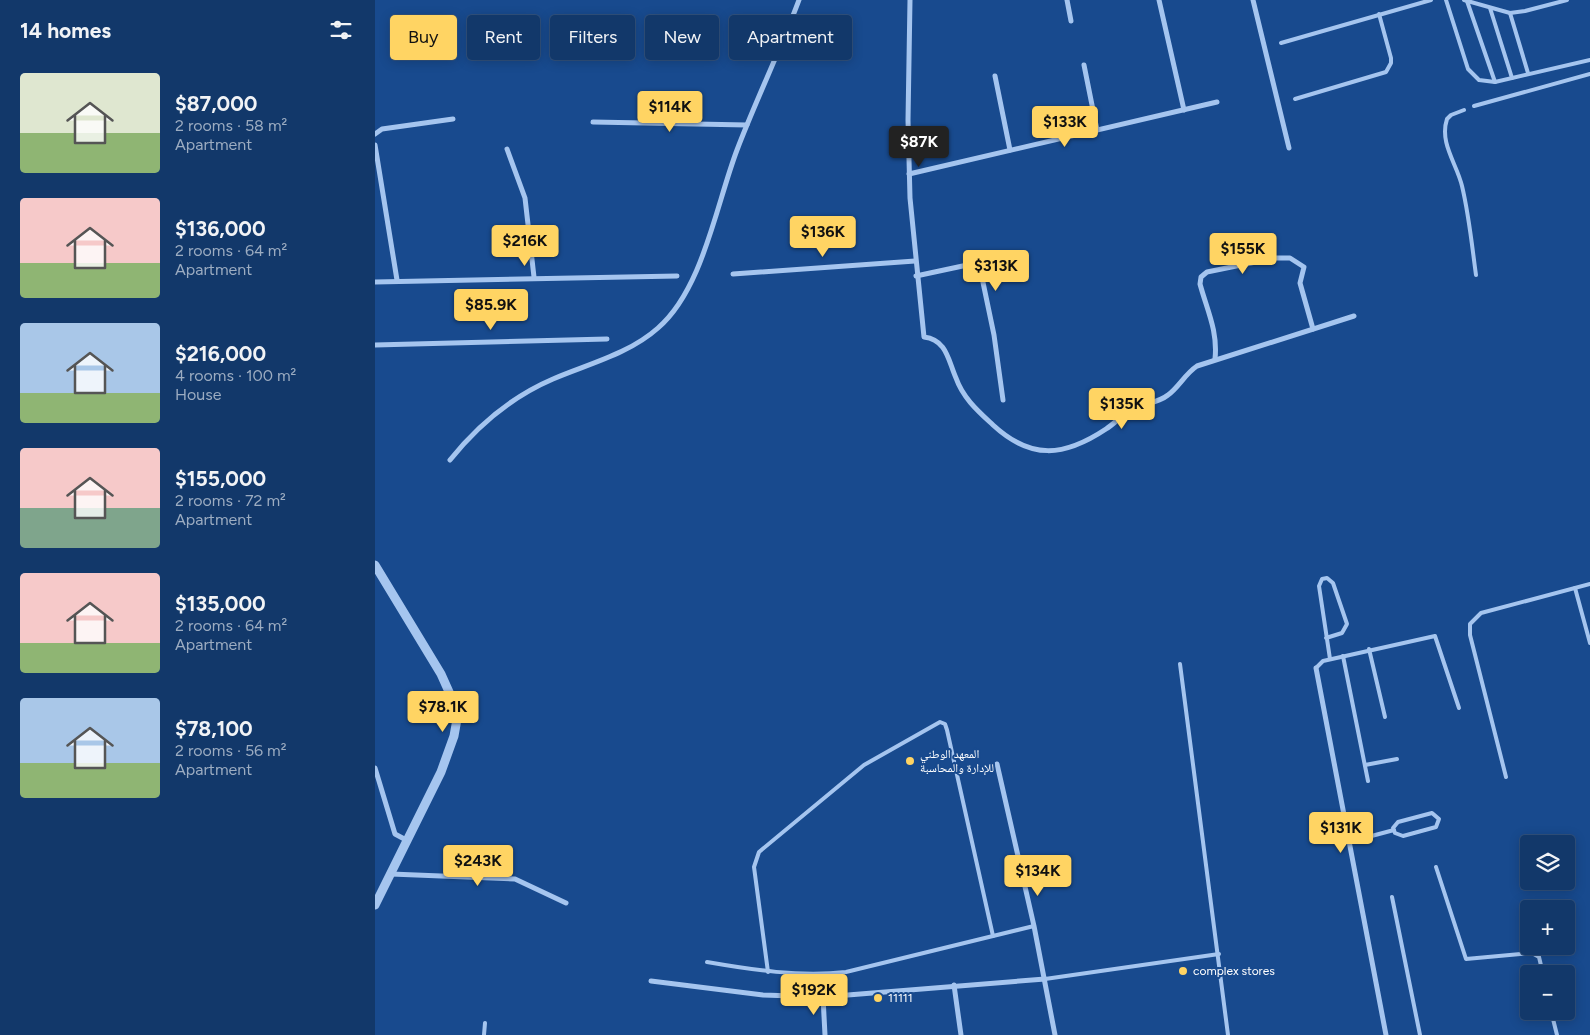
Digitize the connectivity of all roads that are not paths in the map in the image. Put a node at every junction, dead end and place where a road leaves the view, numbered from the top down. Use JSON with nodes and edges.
{"nodes":[{"id":1,"x":799,"y":0,"type":"edge"},
{"id":2,"x":911,"y":0,"type":"edge"},
{"id":3,"x":1067,"y":0,"type":"edge"},
{"id":4,"x":1159,"y":0,"type":"edge"},
{"id":5,"x":1253,"y":0,"type":"edge"},
{"id":6,"x":1431,"y":0,"type":"edge"},
{"id":7,"x":1447,"y":0,"type":"edge"},
{"id":8,"x":1466,"y":0,"type":"edge"},
{"id":9,"x":1567,"y":0,"type":"edge"},
{"id":10,"x":1490,"y":8,"type":"junction"},
{"id":11,"x":1510,"y":12,"type":"junction"},
{"id":12,"x":1379,"y":14,"type":"junction"},
{"id":13,"x":1071,"y":21,"type":"dead end"},
{"id":14,"x":1281,"y":43,"type":"dead end"},
{"id":15,"x":1590,"y":60,"type":"edge"},
{"id":16,"x":1084,"y":65,"type":"dead end"},
{"id":17,"x":1528,"y":73,"type":"junction"},
{"id":18,"x":1590,"y":74,"type":"edge"},
{"id":19,"x":995,"y":76,"type":"dead end"},
{"id":20,"x":1512,"y":78,"type":"junction"},
{"id":21,"x":1495,"y":82,"type":"junction"},
{"id":22,"x":1295,"y":99,"type":"dead end"},
{"id":23,"x":1217,"y":102,"type":"dead end"},
{"id":24,"x":1474,"y":106,"type":"dead end"},
{"id":25,"x":1184,"y":110,"type":"junction"},
{"id":26,"x":1464,"y":110,"type":"dead end"},
{"id":27,"x":453,"y":119,"type":"dead end"},
{"id":28,"x":593,"y":122,"type":"dead end"},
{"id":29,"x":747,"y":125,"type":"junction"},
{"id":30,"x":1097,"y":130,"type":"junction"},
{"id":31,"x":375,"y":134,"type":"edge"},
{"id":32,"x":375,"y":145,"type":"edge"},
{"id":33,"x":1289,"y":148,"type":"dead end"},
{"id":34,"x":507,"y":149,"type":"dead end"},
{"id":35,"x":1011,"y":150,"type":"junction"},
{"id":36,"x":909,"y":174,"type":"junction"},
{"id":37,"x":915,"y":261,"type":"junction"},
{"id":38,"x":733,"y":274,"type":"dead end"},
{"id":39,"x":1476,"y":275,"type":"dead end"},
{"id":40,"x":677,"y":276,"type":"dead end"},
{"id":41,"x":916,"y":276,"type":"junction"},
{"id":42,"x":534,"y":277,"type":"junction"},
{"id":43,"x":397,"y":280,"type":"junction"},
{"id":44,"x":375,"y":282,"type":"edge"},
{"id":45,"x":1354,"y":316,"type":"dead end"},
{"id":46,"x":1313,"y":329,"type":"junction"},
{"id":47,"x":607,"y":339,"type":"dead end"},
{"id":48,"x":375,"y":345,"type":"edge"},
{"id":49,"x":1215,"y":359,"type":"junction"},
{"id":50,"x":1003,"y":400,"type":"dead end"},
{"id":51,"x":450,"y":460,"type":"dead end"},
{"id":52,"x":375,"y":565,"type":"edge"},
{"id":53,"x":1590,"y":584,"type":"edge"},
{"id":54,"x":1575,"y":588,"type":"junction"},
{"id":55,"x":1326,"y":638,"type":"junction"},
{"id":56,"x":1590,"y":643,"type":"edge"},
{"id":57,"x":1369,"y":649,"type":"junction"},
{"id":58,"x":1343,"y":656,"type":"junction"},
{"id":59,"x":1330,"y":659,"type":"junction"},
{"id":60,"x":1180,"y":664,"type":"dead end"},
{"id":61,"x":1316,"y":668,"type":"joint"},
{"id":62,"x":1459,"y":708,"type":"dead end"},
{"id":63,"x":1385,"y":717,"type":"dead end"},
{"id":64,"x":1397,"y":759,"type":"dead end"},
{"id":65,"x":997,"y":764,"type":"dead end"},
{"id":66,"x":1365,"y":765,"type":"junction"},
{"id":67,"x":375,"y":768,"type":"edge"},
{"id":68,"x":1506,"y":777,"type":"dead end"},
{"id":69,"x":1368,"y":781,"type":"dead end"},
{"id":70,"x":1394,"y":830,"type":"junction"},
{"id":71,"x":408,"y":840,"type":"junction"},
{"id":72,"x":1349,"y":842,"type":"junction"},
{"id":73,"x":1436,"y":867,"type":"dead end"},
{"id":74,"x":391,"y":874,"type":"junction"},
{"id":75,"x":1392,"y":897,"type":"dead end"},
{"id":76,"x":566,"y":903,"type":"dead end"},
{"id":77,"x":375,"y":905,"type":"edge"},
{"id":78,"x":1034,"y":926,"type":"junction"},
{"id":79,"x":993,"y":936,"type":"junction"},
{"id":80,"x":1219,"y":954,"type":"junction"},
{"id":81,"x":707,"y":962,"type":"dead end"},
{"id":82,"x":1541,"y":965,"type":"edge"},
{"id":83,"x":768,"y":972,"type":"junction"},
{"id":84,"x":1045,"y":979,"type":"junction"},
{"id":85,"x":651,"y":981,"type":"dead end"},
{"id":86,"x":954,"y":985,"type":"junction"},
{"id":87,"x":823,"y":997,"type":"junction"},
{"id":88,"x":1553,"y":1020,"type":"edge"},
{"id":89,"x":485,"y":1022,"type":"dead end"},
{"id":90,"x":484,"y":1035,"type":"edge"},
{"id":91,"x":825,"y":1035,"type":"edge"},
{"id":92,"x":961,"y":1035,"type":"edge"},
{"id":93,"x":1055,"y":1035,"type":"edge"},
{"id":94,"x":1228,"y":1035,"type":"edge"},
{"id":95,"x":1386,"y":1035,"type":"edge"},
{"id":96,"x":1420,"y":1035,"type":"edge"},
{"id":97,"x":1557,"y":1035,"type":"edge"}],
"edges":[{"from":1,"to":29,"type":"street"},
{"from":2,"to":36,"type":"street"},
{"from":3,"to":13,"type":"street"},
{"from":4,"to":25,"type":"street"},
{"from":5,"to":33,"type":"street"},
{"from":6,"to":12,"type":"lane"},
{"from":7,"to":21,"type":"lane"},
{"from":8,"to":10,"type":"lane"},
{"from":8,"to":21,"type":"lane"},
{"from":9,"to":11,"type":"lane"},
{"from":10,"to":11,"type":"lane"},
{"from":10,"to":20,"type":"lane"},
{"from":11,"to":17,"type":"lane"},
{"from":12,"to":14,"type":"lane"},
{"from":12,"to":22,"type":"lane"},
{"from":15,"to":17,"type":"lane"},
{"from":16,"to":30,"type":"street"},
{"from":17,"to":20,"type":"lane"},
{"from":18,"to":24,"type":"lane"},
{"from":19,"to":35,"type":"street"},
{"from":20,"to":21,"type":"lane"},
{"from":23,"to":25,"type":"street"},
{"from":25,"to":30,"type":"street"},
{"from":26,"to":39,"type":"lane"},
{"from":27,"to":31,"type":"street"},
{"from":28,"to":29,"type":"street"},
{"from":29,"to":51,"type":"street"},
{"from":30,"to":35,"type":"street"},
{"from":32,"to":43,"type":"street"},
{"from":34,"to":42,"type":"street"},
{"from":35,"to":36,"type":"street"},
{"from":36,"to":37,"type":"street"},
{"from":37,"to":38,"type":"street"},
{"from":37,"to":41,"type":"street"},
{"from":40,"to":42,"type":"street"},
{"from":41,"to":49,"type":"street"},
{"from":41,"to":50,"type":"street"},
{"from":42,"to":43,"type":"street"},
{"from":43,"to":44,"type":"street"},
{"from":45,"to":46,"type":"street"},
{"from":46,"to":49,"type":"street"},
{"from":46,"to":49,"type":"street"},
{"from":47,"to":48,"type":"street"},
{"from":52,"to":71,"type":"street"},
{"from":53,"to":54,"type":"lane"},
{"from":54,"to":56,"type":"lane"},
{"from":54,"to":68,"type":"lane"},
{"from":55,"to":55,"type":"lane"},
{"from":55,"to":59,"type":"lane"},
{"from":57,"to":58,"type":"lane"},
{"from":57,"to":62,"type":"lane"},
{"from":57,"to":63,"type":"lane"},
{"from":58,"to":59,"type":"lane"},
{"from":58,"to":66,"type":"lane"},
{"from":59,"to":61,"type":"lane"},
{"from":60,"to":80,"type":"lane"},
{"from":61,"to":72,"type":"street"},
{"from":64,"to":66,"type":"lane"},
{"from":65,"to":78,"type":"street"},
{"from":66,"to":69,"type":"lane"},
{"from":67,"to":71,"type":"street"},
{"from":70,"to":70,"type":"lane"},
{"from":70,"to":72,"type":"lane"},
{"from":71,"to":74,"type":"street"},
{"from":72,"to":95,"type":"street"},
{"from":73,"to":82,"type":"lane"},
{"from":74,"to":76,"type":"street"},
{"from":74,"to":77,"type":"street"},
{"from":75,"to":96,"type":"lane"},
{"from":78,"to":79,"type":"lane"},
{"from":78,"to":84,"type":"street"},
{"from":79,"to":83,"type":"lane"},
{"from":79,"to":83,"type":"lane"},
{"from":80,"to":84,"type":"lane"},
{"from":80,"to":94,"type":"lane"},
{"from":81,"to":83,"type":"lane"},
{"from":84,"to":86,"type":"street"},
{"from":84,"to":93,"type":"street"},
{"from":85,"to":87,"type":"street"},
{"from":86,"to":87,"type":"street"},
{"from":86,"to":92,"type":"street"},
{"from":87,"to":91,"type":"street"},
{"from":88,"to":97,"type":"lane"},
{"from":89,"to":90,"type":"lane"}]}
